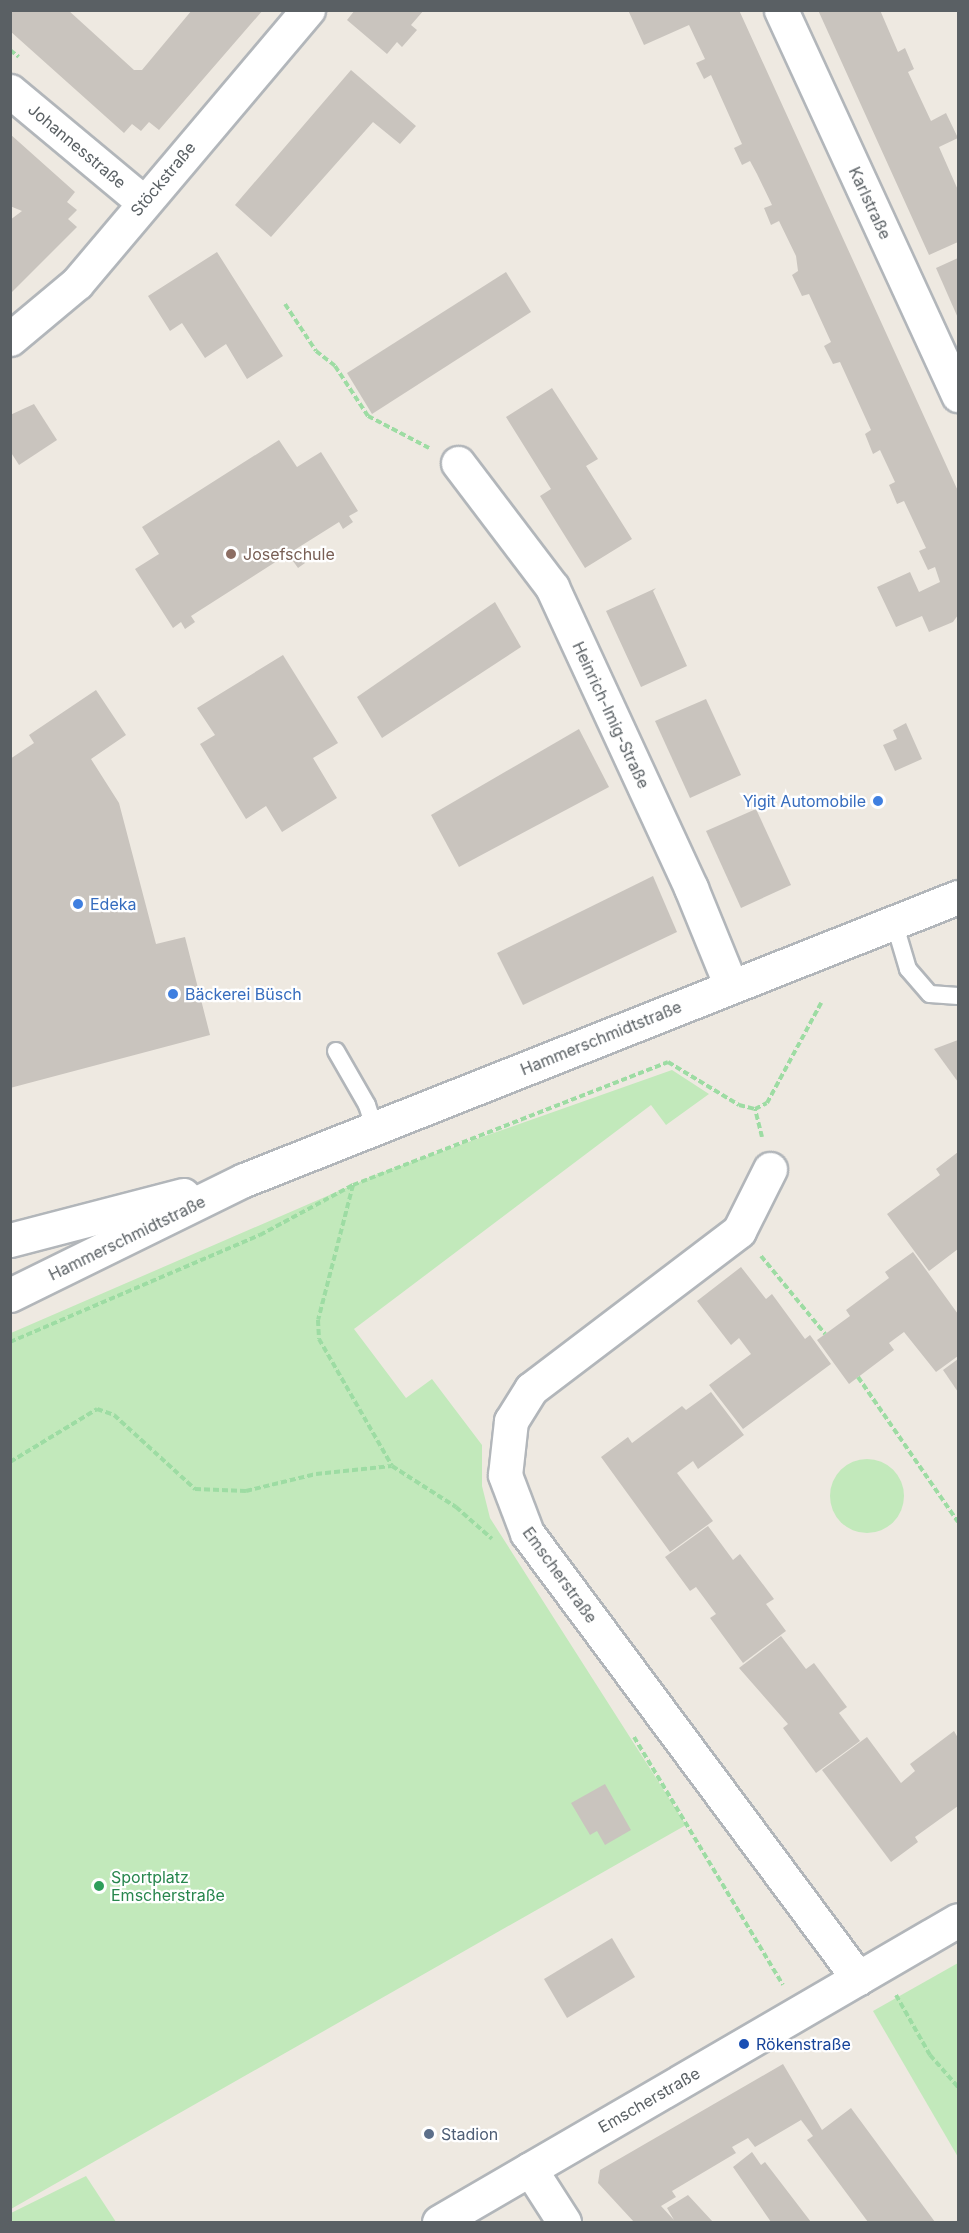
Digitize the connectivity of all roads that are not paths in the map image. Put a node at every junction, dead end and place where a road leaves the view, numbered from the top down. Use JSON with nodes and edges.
{"nodes":[{"id":1,"x":308,"y":10,"type":"edge"},
{"id":2,"x":781,"y":10,"type":"edge"},
{"id":3,"x":10,"y":91,"type":"edge"},
{"id":4,"x":143,"y":202,"type":"junction"},
{"id":5,"x":10,"y":339,"type":"edge"},
{"id":6,"x":958,"y":395,"type":"edge"},
{"id":7,"x":458,"y":463,"type":"road end"},
{"id":8,"x":958,"y":897,"type":"edge"},
{"id":9,"x":894,"y":922,"type":"junction"},
{"id":10,"x":731,"y":986,"type":"junction"},
{"id":11,"x":958,"y":996,"type":"edge"},
{"id":12,"x":336,"y":1051,"type":"dead end"},
{"id":13,"x":374,"y":1127,"type":"junction"},
{"id":14,"x":770,"y":1169,"type":"road end"},
{"id":15,"x":244,"y":1180,"type":"junction"},
{"id":16,"x":10,"y":1240,"type":"edge"},
{"id":17,"x":10,"y":1295,"type":"edge"},
{"id":18,"x":958,"y":1920,"type":"edge"},
{"id":19,"x":869,"y":1972,"type":"junction"},
{"id":20,"x":530,"y":2169,"type":"junction"},
{"id":21,"x":439,"y":2223,"type":"edge"},
{"id":22,"x":564,"y":2223,"type":"edge"}],
"edges":[{"from":1,"to":4,"type":"street","name":"Stöckstraße"},
{"from":2,"to":6,"type":"street","name":"Karlstraße"},
{"from":3,"to":4,"type":"street","name":"Johannesstraße"},
{"from":4,"to":5,"type":"street","name":"Stöckstraße"},
{"from":7,"to":10,"type":"street","name":"Heinrich-Imig-Straße"},
{"from":8,"to":9,"type":"street","name":"Hammerschmidtstraße"},
{"from":9,"to":10,"type":"street","name":"Hammerschmidtstraße"},
{"from":9,"to":11,"type":"lane"},
{"from":10,"to":13,"type":"street","name":"Hammerschmidtstraße"},
{"from":12,"to":13,"type":"lane"},
{"from":13,"to":15,"type":"street","name":"Hammerschmidtstraße"},
{"from":14,"to":19,"type":"street","name":"Emscherstraße"},
{"from":15,"to":16,"type":"street","name":"Hammerschmidtstraße"},
{"from":15,"to":17,"type":"street","name":"Hammerschmidtstraße"},
{"from":18,"to":19,"type":"street","name":"Emscherstraße"},
{"from":19,"to":20,"type":"street","name":"Emscherstraße"},
{"from":20,"to":21,"type":"street","name":"Emscherstraße"},
{"from":20,"to":22,"type":"street"}]}
